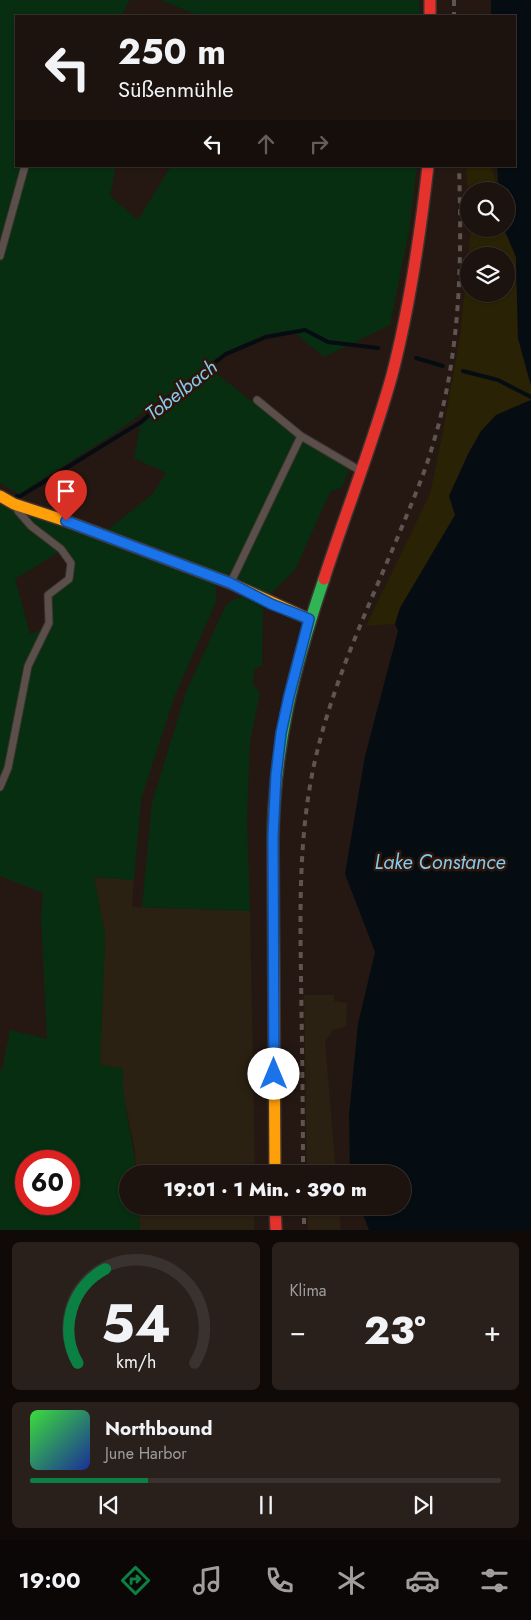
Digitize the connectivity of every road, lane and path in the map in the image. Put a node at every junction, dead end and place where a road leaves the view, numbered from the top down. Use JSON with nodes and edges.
{"nodes":[{"id":1,"x":430,"y":0,"type":"edge"},
{"id":2,"x":430,"y":15,"type":"edge"},
{"id":3,"x":25,"y":167,"type":"edge"},
{"id":4,"x":428,"y":167,"type":"edge"},
{"id":5,"x":0,"y":256,"type":"edge"},
{"id":6,"x":257,"y":400,"type":"dead end"},
{"id":7,"x":301,"y":436,"type":"junction"},
{"id":8,"x":360,"y":471,"type":"junction"},
{"id":9,"x":0,"y":496,"type":"edge"},
{"id":10,"x":14,"y":504,"type":"junction"},
{"id":11,"x":230,"y":583,"type":"junction"},
{"id":12,"x":309,"y":619,"type":"junction"},
{"id":13,"x":0,"y":787,"type":"edge"},
{"id":14,"x":275,"y":1165,"type":"edge"},
{"id":15,"x":275,"y":1215,"type":"edge"},
{"id":16,"x":276,"y":1230,"type":"edge"}],
"edges":[{"from":1,"to":2,"type":"main road"},
{"from":3,"to":5,"type":"lane"},
{"from":4,"to":8,"type":"main road"},
{"from":6,"to":7,"type":"lane"},
{"from":7,"to":8,"type":"lane"},
{"from":7,"to":11,"type":"lane"},
{"from":8,"to":12,"type":"main road"},
{"from":9,"to":10,"type":"main road"},
{"from":10,"to":11,"type":"main road"},
{"from":10,"to":13,"type":"lane"},
{"from":11,"to":12,"type":"main road"},
{"from":12,"to":14,"type":"main road"},
{"from":15,"to":16,"type":"main road"}]}
